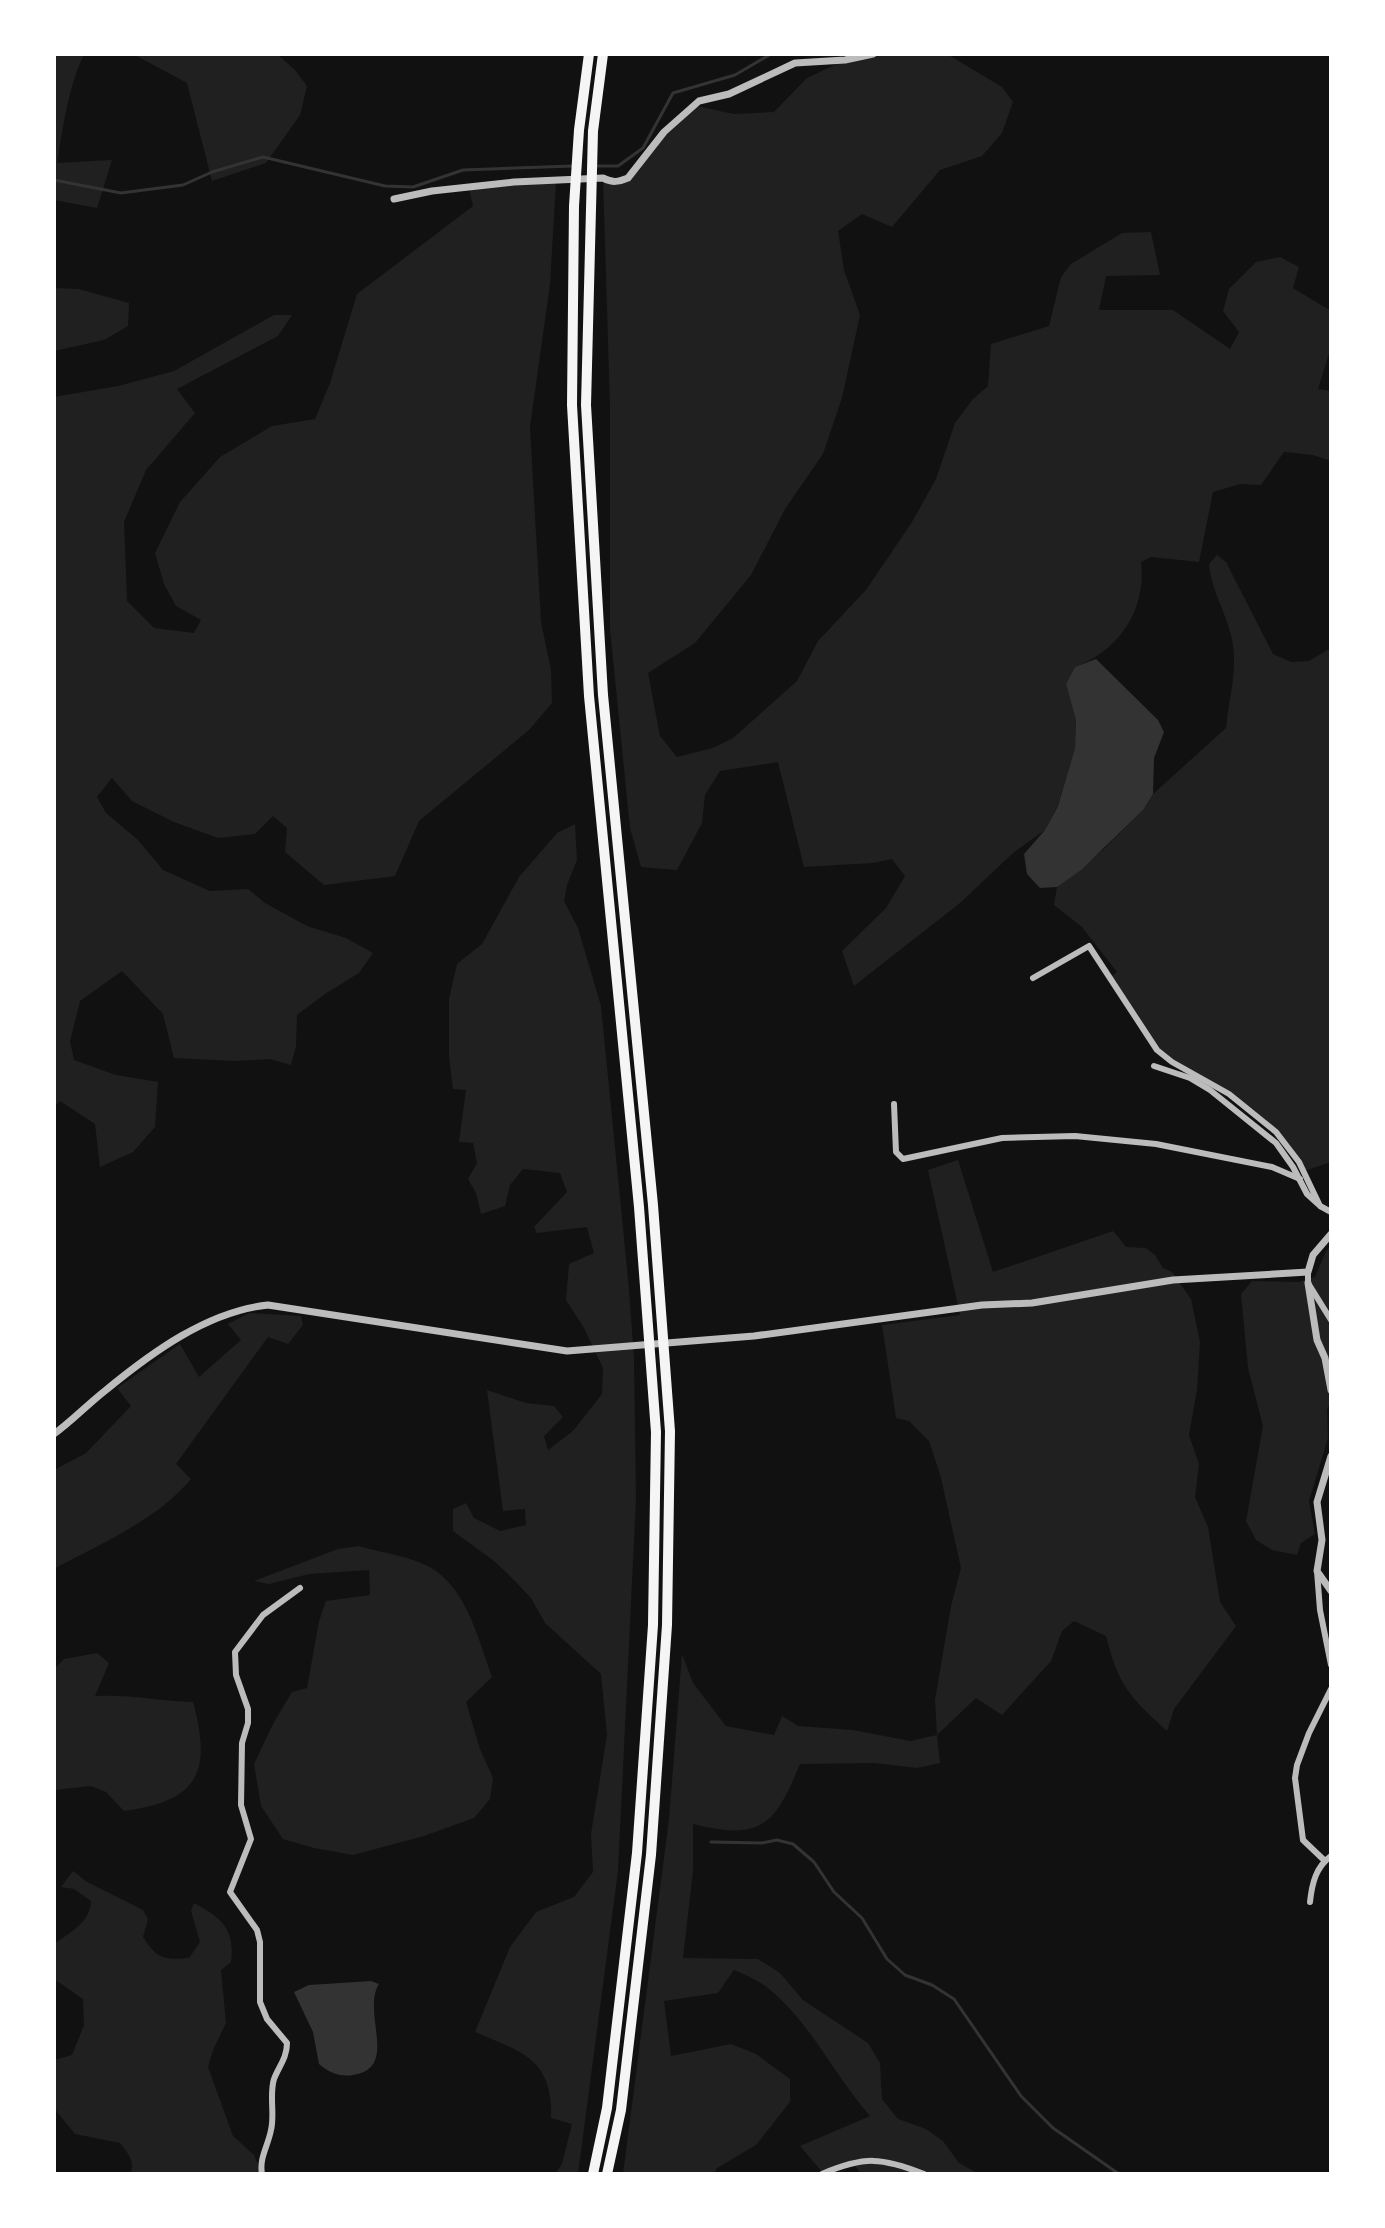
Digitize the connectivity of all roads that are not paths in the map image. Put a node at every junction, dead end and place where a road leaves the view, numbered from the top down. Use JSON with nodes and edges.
{"nodes":[{"id":1,"x":589,"y":54,"type":"edge"},
{"id":2,"x":603,"y":54,"type":"edge"},
{"id":3,"x":873,"y":54,"type":"edge"},
{"id":4,"x":394,"y":199,"type":"dead end"},
{"id":5,"x":1033,"y":978,"type":"dead end"},
{"id":6,"x":1154,"y":1066,"type":"dead end"},
{"id":7,"x":894,"y":1104,"type":"dead end"},
{"id":8,"x":1300,"y":1179,"type":"junction"},
{"id":9,"x":1320,"y":1206,"type":"junction"},
{"id":10,"x":1331,"y":1212,"type":"edge"},
{"id":11,"x":1331,"y":1234,"type":"edge"},
{"id":12,"x":1308,"y":1272,"type":"junction"},
{"id":13,"x":1308,"y":1283,"type":"junction"},
{"id":14,"x":1331,"y":1320,"type":"edge"},
{"id":15,"x":1331,"y":1390,"type":"edge"},
{"id":16,"x":54,"y":1434,"type":"edge"},
{"id":17,"x":1331,"y":1456,"type":"edge"},
{"id":18,"x":1317,"y":1571,"type":"junction"},
{"id":19,"x":300,"y":1588,"type":"dead end"},
{"id":20,"x":1331,"y":1591,"type":"edge"},
{"id":21,"x":1331,"y":1665,"type":"edge"},
{"id":22,"x":1331,"y":1689,"type":"edge"},
{"id":23,"x":1328,"y":1858,"type":"edge"},
{"id":24,"x":1310,"y":1902,"type":"dead end"},
{"id":25,"x":262,"y":2174,"type":"edge"},
{"id":26,"x":593,"y":2174,"type":"edge"},
{"id":27,"x":607,"y":2174,"type":"edge"},
{"id":28,"x":822,"y":2174,"type":"edge"},
{"id":29,"x":924,"y":2174,"type":"edge"}],
"edges":[{"from":1,"to":26,"type":"highway"},
{"from":2,"to":27,"type":"highway"},
{"from":3,"to":4,"type":"street"},
{"from":5,"to":9,"type":"street"},
{"from":6,"to":8,"type":"street"},
{"from":7,"to":8,"type":"street"},
{"from":8,"to":9,"type":"street"},
{"from":9,"to":10,"type":"street"},
{"from":11,"to":12,"type":"street"},
{"from":12,"to":13,"type":"street"},
{"from":12,"to":16,"type":"street"},
{"from":13,"to":14,"type":"street"},
{"from":13,"to":15,"type":"street"},
{"from":17,"to":18,"type":"street"},
{"from":18,"to":20,"type":"street"},
{"from":18,"to":21,"type":"street"},
{"from":19,"to":25,"type":"street"},
{"from":22,"to":23,"type":"street"},
{"from":23,"to":24,"type":"street"},
{"from":28,"to":29,"type":"street"}]}
